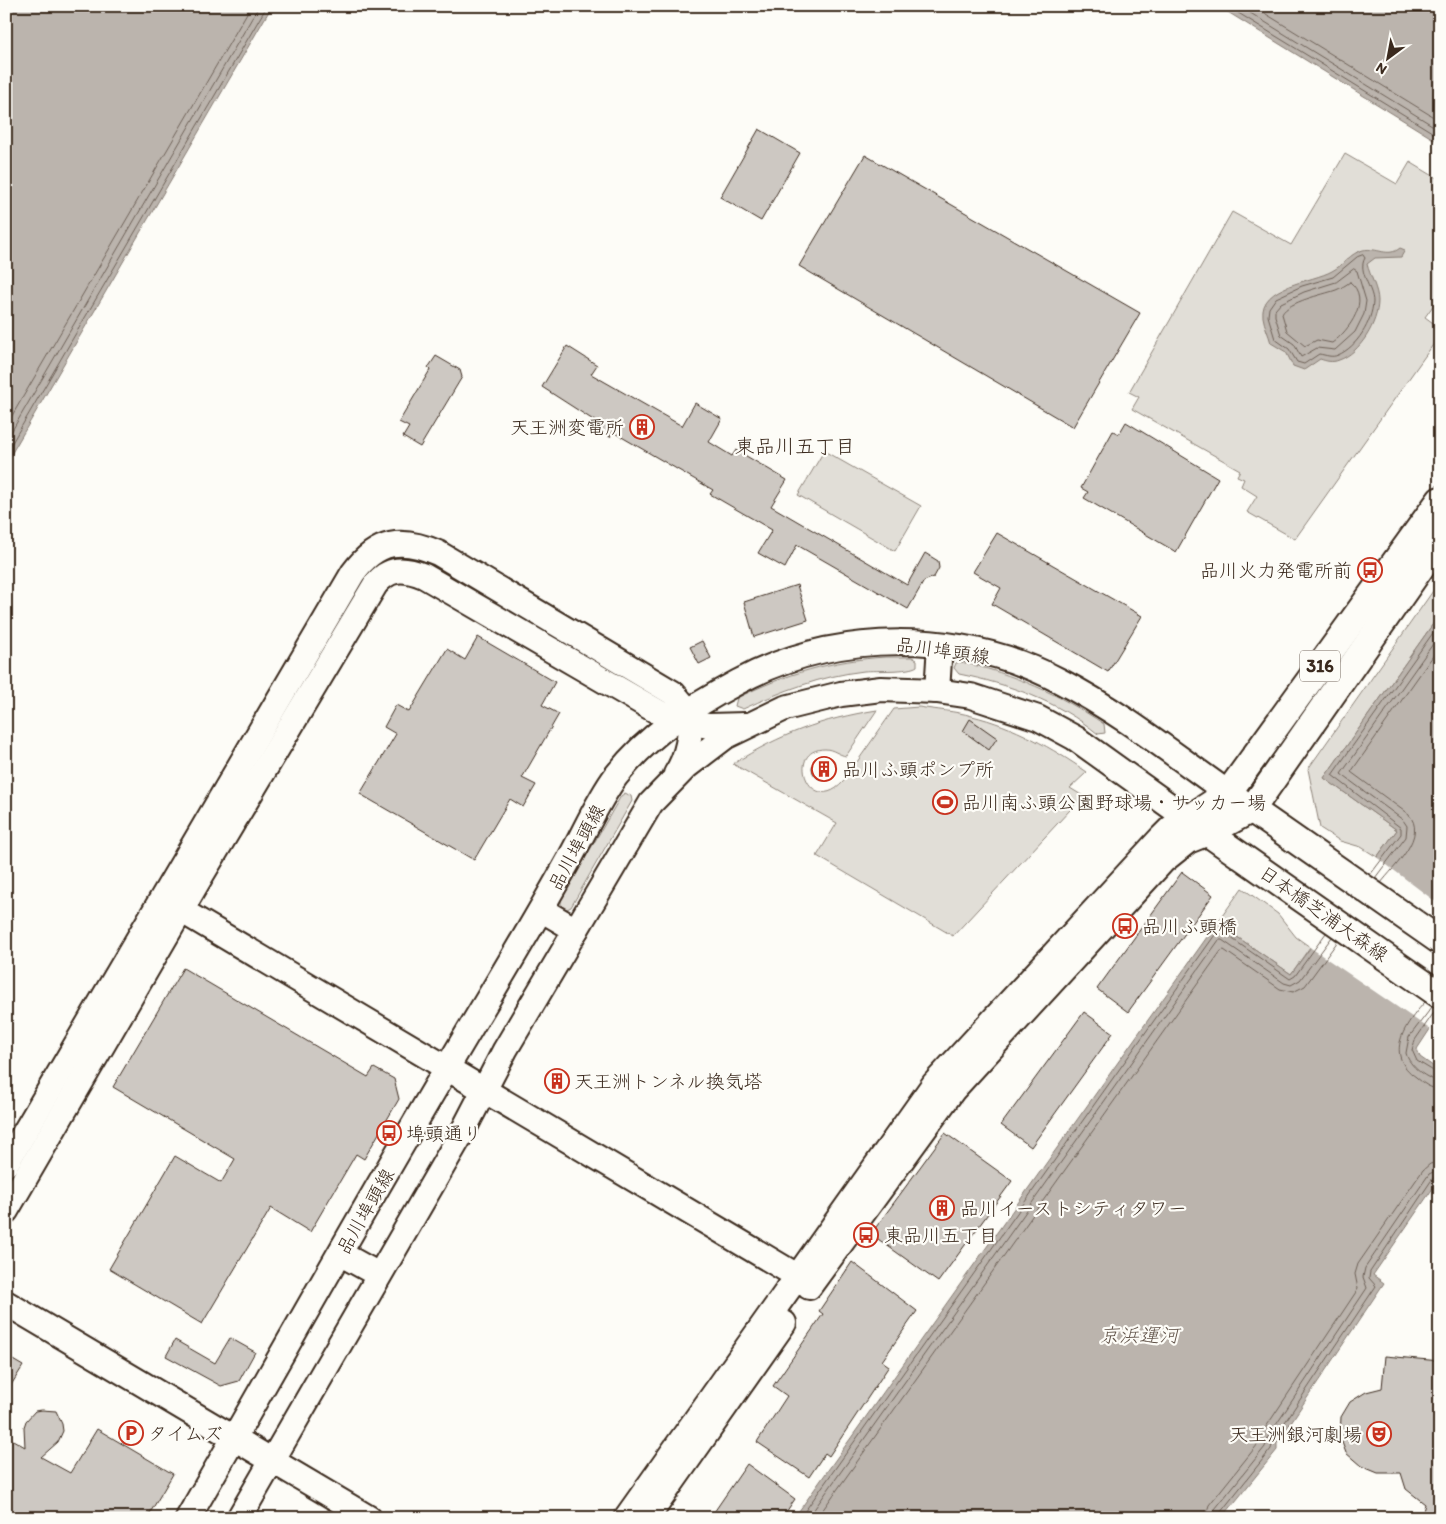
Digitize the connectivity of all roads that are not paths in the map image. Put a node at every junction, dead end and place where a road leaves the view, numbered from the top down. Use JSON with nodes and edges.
{"nodes":[{"id":1,"x":1440,"y":500,"type":"edge"},
{"id":2,"x":1440,"y":540,"type":"edge"},
{"id":3,"x":940,"y":645,"type":"junction"},
{"id":4,"x":937,"y":691,"type":"junction"},
{"id":5,"x":683,"y":718,"type":"junction"},
{"id":6,"x":747,"y":725,"type":"junction"},
{"id":7,"x":670,"y":783,"type":"junction"},
{"id":8,"x":1228,"y":793,"type":"junction"},
{"id":9,"x":1252,"y":809,"type":"junction"},
{"id":10,"x":1198,"y":826,"type":"junction"},
{"id":11,"x":171,"y":904,"type":"junction"},
{"id":12,"x":542,"y":910,"type":"junction"},
{"id":13,"x":576,"y":930,"type":"junction"},
{"id":14,"x":1440,"y":941,"type":"edge"},
{"id":15,"x":1440,"y":995,"type":"edge"},
{"id":16,"x":448,"y":1068,"type":"junction"},
{"id":17,"x":484,"y":1089,"type":"junction"},
{"id":18,"x":6,"y":1164,"type":"edge"},
{"id":19,"x":6,"y":1211,"type":"edge"},
{"id":20,"x":340,"y":1254,"type":"junction"},
{"id":21,"x":379,"y":1275,"type":"junction"},
{"id":22,"x":804,"y":1280,"type":"junction"},
{"id":23,"x":6,"y":1303,"type":"edge"},
{"id":24,"x":234,"y":1439,"type":"junction"},
{"id":25,"x":272,"y":1461,"type":"junction"},
{"id":26,"x":188,"y":1518,"type":"edge"},
{"id":27,"x":239,"y":1518,"type":"edge"},
{"id":28,"x":369,"y":1518,"type":"edge"},
{"id":29,"x":626,"y":1518,"type":"edge"},
{"id":30,"x":648,"y":1518,"type":"edge"}],
"edges":[{"from":1,"to":8,"type":"main road","number":"316"},
{"from":2,"to":9,"type":"main road","number":"316"},
{"from":3,"to":4,"type":"street"},
{"from":3,"to":5,"type":"street","name":"品川埠頭線"},
{"from":3,"to":8,"type":"street","name":"品川埠頭線"},
{"from":4,"to":6,"type":"street"},
{"from":4,"to":10,"type":"street"},
{"from":5,"to":6,"type":"street"},
{"from":5,"to":7,"type":"street"},
{"from":5,"to":11,"type":"street"},
{"from":5,"to":12,"type":"street","name":"品川埠頭線"},
{"from":6,"to":7,"type":"street"},
{"from":7,"to":13,"type":"street"},
{"from":8,"to":9,"type":"main road"},
{"from":8,"to":10,"type":"main road","number":"316"},
{"from":9,"to":10,"type":"main road","number":"316"},
{"from":9,"to":14,"type":"main road"},
{"from":10,"to":15,"type":"main road","name":"日本橋芝浦大森線"},
{"from":10,"to":22,"type":"street"},
{"from":11,"to":16,"type":"street"},
{"from":11,"to":18,"type":"street"},
{"from":11,"to":19,"type":"street"},
{"from":12,"to":13,"type":"street"},
{"from":12,"to":16,"type":"street","name":"品川埠頭線"},
{"from":13,"to":17,"type":"street"},
{"from":16,"to":17,"type":"street"},
{"from":16,"to":20,"type":"street","name":"品川埠頭線"},
{"from":17,"to":21,"type":"street"},
{"from":17,"to":22,"type":"street"},
{"from":20,"to":21,"type":"street"},
{"from":20,"to":24,"type":"street","name":"品川埠頭線"},
{"from":21,"to":25,"type":"street"},
{"from":22,"to":29,"type":"street"},
{"from":22,"to":30,"type":"street"},
{"from":23,"to":24,"type":"street"},
{"from":24,"to":25,"type":"street"},
{"from":24,"to":26,"type":"street","name":"品川埠頭線"},
{"from":25,"to":27,"type":"street"},
{"from":25,"to":28,"type":"street"}]}
